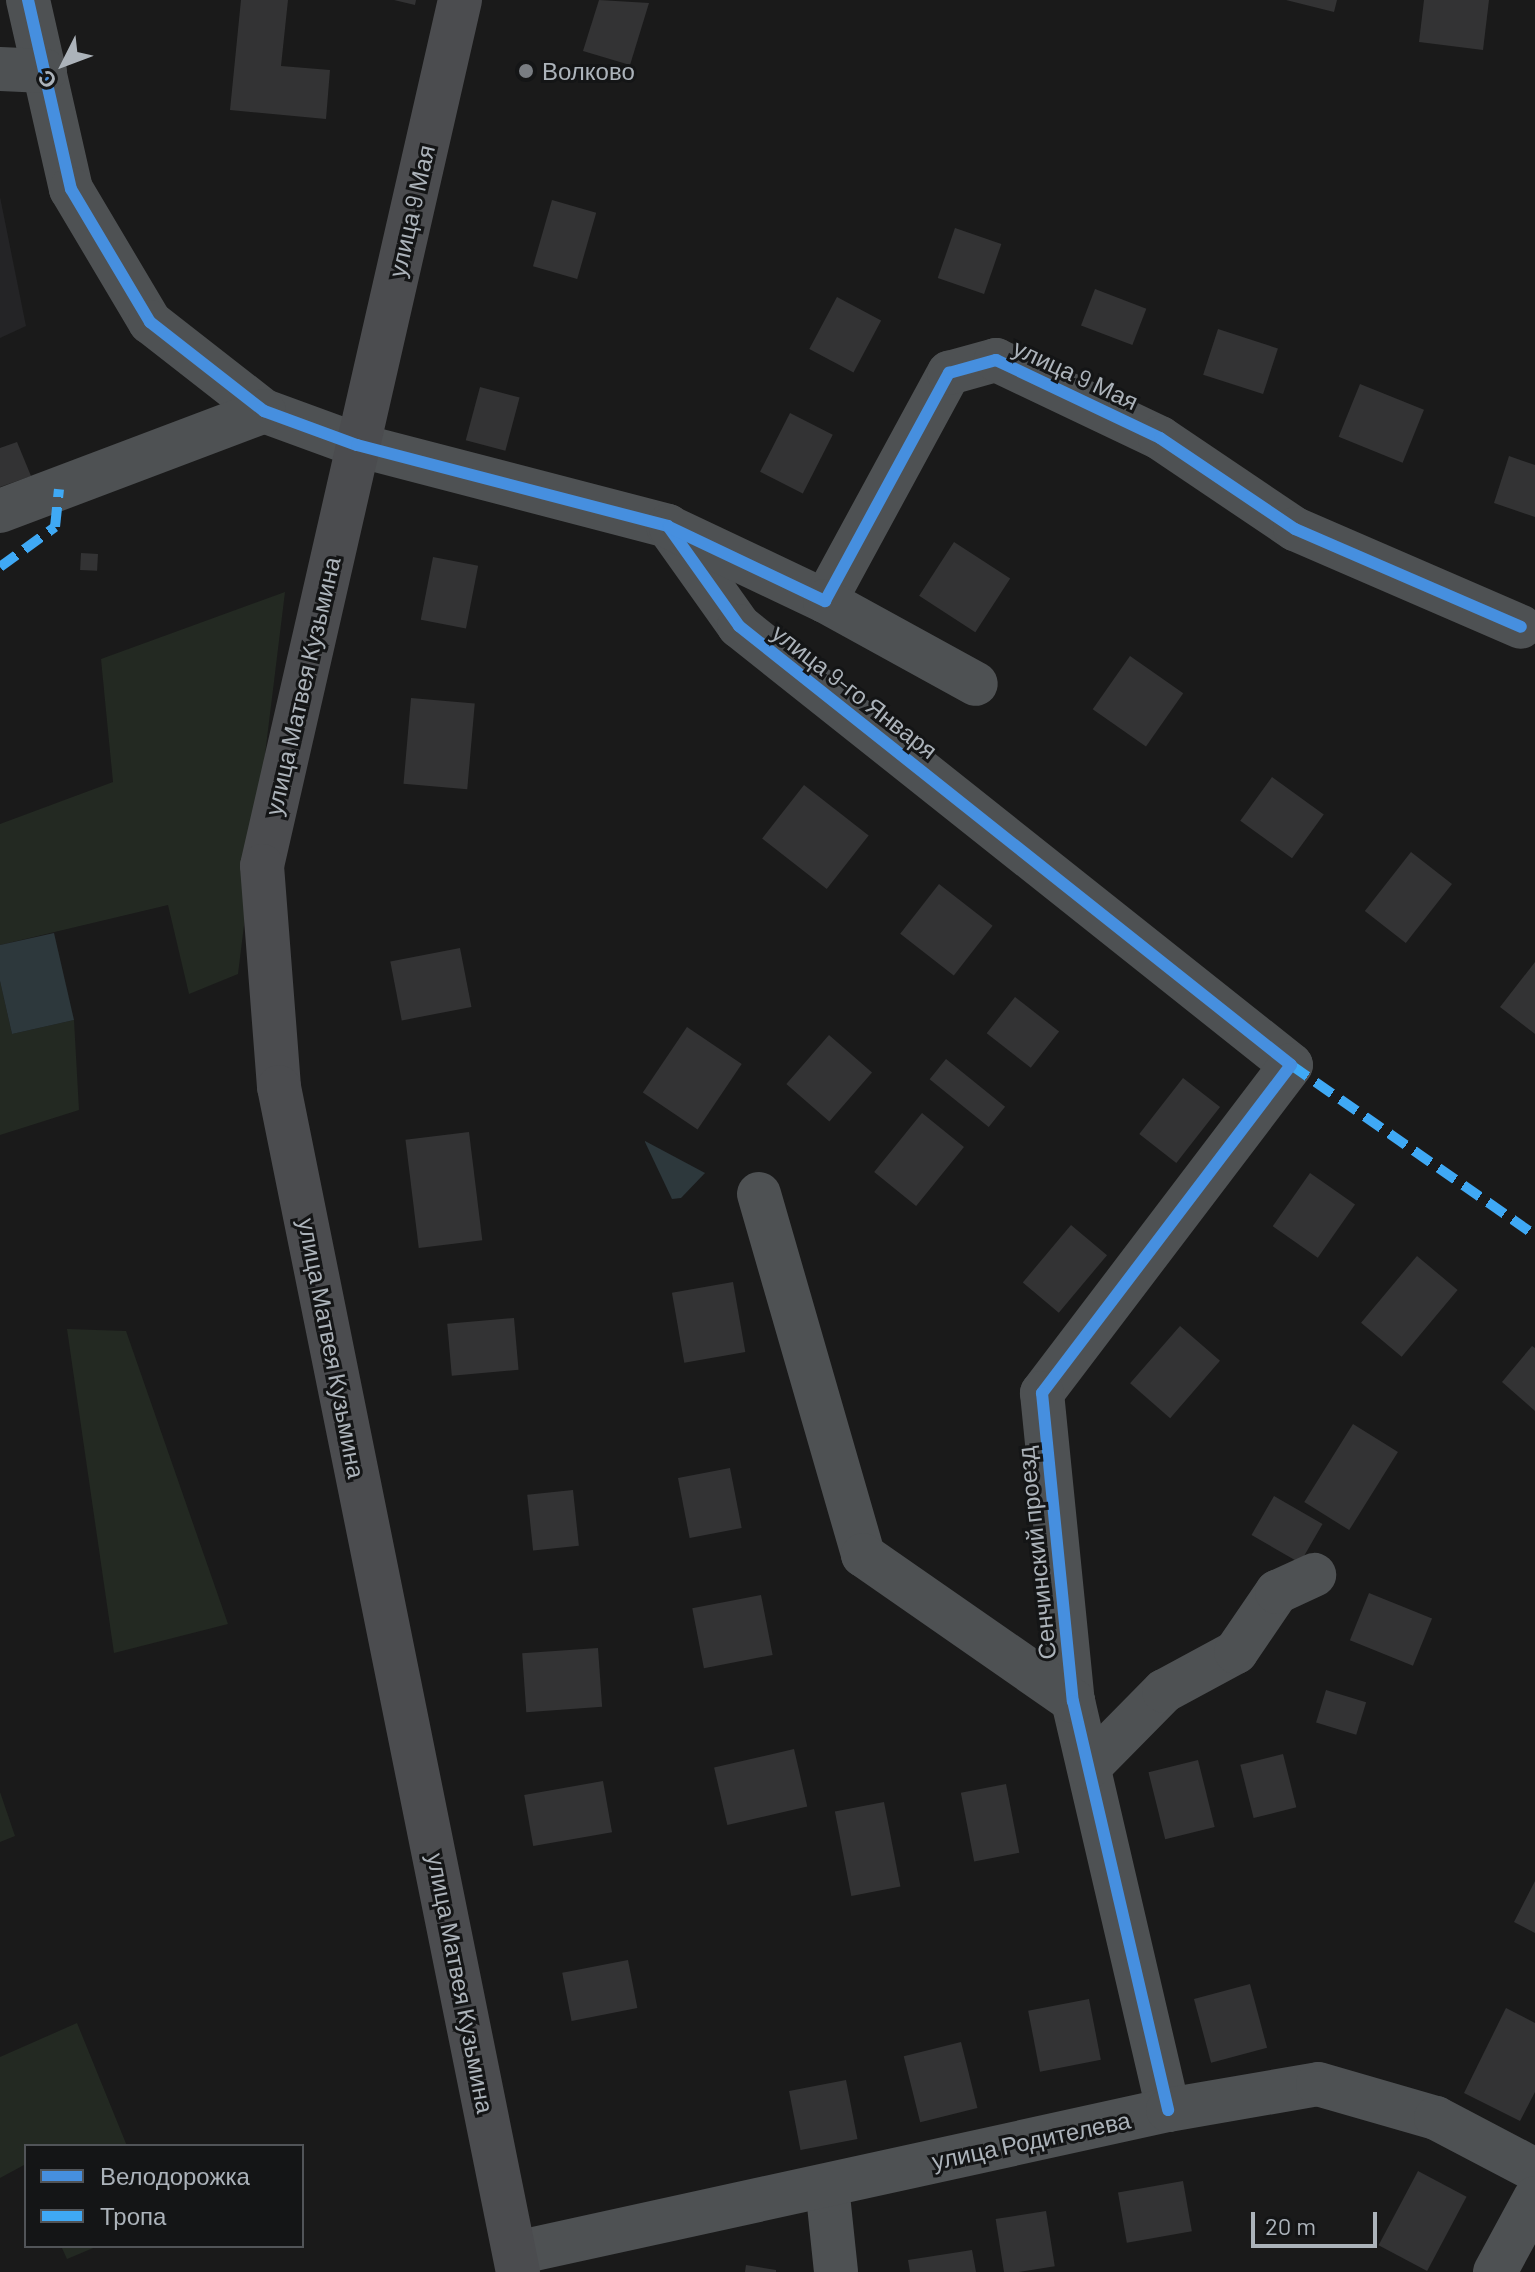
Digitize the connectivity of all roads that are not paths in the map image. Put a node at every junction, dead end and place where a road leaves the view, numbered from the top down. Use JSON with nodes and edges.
{"nodes":[{"id":1,"x":28,"y":0,"type":"edge"},
{"id":2,"x":460,"y":0,"type":"edge"},
{"id":3,"x":0,"y":69,"type":"edge"},
{"id":4,"x":45,"y":71,"type":"junction"},
{"id":5,"x":264,"y":411,"type":"junction"},
{"id":6,"x":360,"y":433,"type":"junction"},
{"id":7,"x":0,"y":511,"type":"edge"},
{"id":8,"x":668,"y":526,"type":"junction"},
{"id":9,"x":825,"y":601,"type":"junction"},
{"id":10,"x":1521,"y":627,"type":"dead end"},
{"id":11,"x":976,"y":684,"type":"dead end"},
{"id":12,"x":1291,"y":1065,"type":"joint"},
{"id":13,"x":759,"y":1194,"type":"dead end"},
{"id":14,"x":1314,"y":1575,"type":"dead end"},
{"id":15,"x":1073,"y":1701,"type":"junction"},
{"id":16,"x":1089,"y":1767,"type":"junction"},
{"id":17,"x":1168,"y":2110,"type":"junction"},
{"id":18,"x":1535,"y":2170,"type":"edge"},
{"id":19,"x":827,"y":2186,"type":"junction"},
{"id":20,"x":1535,"y":2198,"type":"edge"},
{"id":21,"x":517,"y":2262,"type":"edge"},
{"id":22,"x":836,"y":2272,"type":"edge"},
{"id":23,"x":1495,"y":2272,"type":"edge"}],
"edges":[{"from":1,"to":4,"type":"street"},
{"from":2,"to":6,"type":"main road","name":"улица 9 Мая"},
{"from":3,"to":4,"type":"street"},
{"from":4,"to":5,"type":"street"},
{"from":5,"to":6,"type":"street"},
{"from":5,"to":7,"type":"street"},
{"from":6,"to":8,"type":"street"},
{"from":6,"to":21,"type":"main road","name":"улица Матвея Кузьмина"},
{"from":8,"to":9,"type":"street"},
{"from":8,"to":12,"type":"street","name":"улица 9-го Января"},
{"from":9,"to":10,"type":"street","name":"улица 9 Мая"},
{"from":9,"to":11,"type":"street"},
{"from":12,"to":15,"type":"street","name":"Сенчинский проезд"},
{"from":13,"to":15,"type":"street","name":"Сенчинский проезд"},
{"from":14,"to":16,"type":"street"},
{"from":15,"to":16,"type":"street","name":"Сенчинский проезд"},
{"from":16,"to":17,"type":"street","name":"Сенчинский проезд"},
{"from":17,"to":18,"type":"street","name":"улица Родителева"},
{"from":17,"to":19,"type":"street","name":"улица Родителева"},
{"from":19,"to":21,"type":"street","name":"улица Родителева"},
{"from":19,"to":22,"type":"street"},
{"from":20,"to":23,"type":"street"}]}
